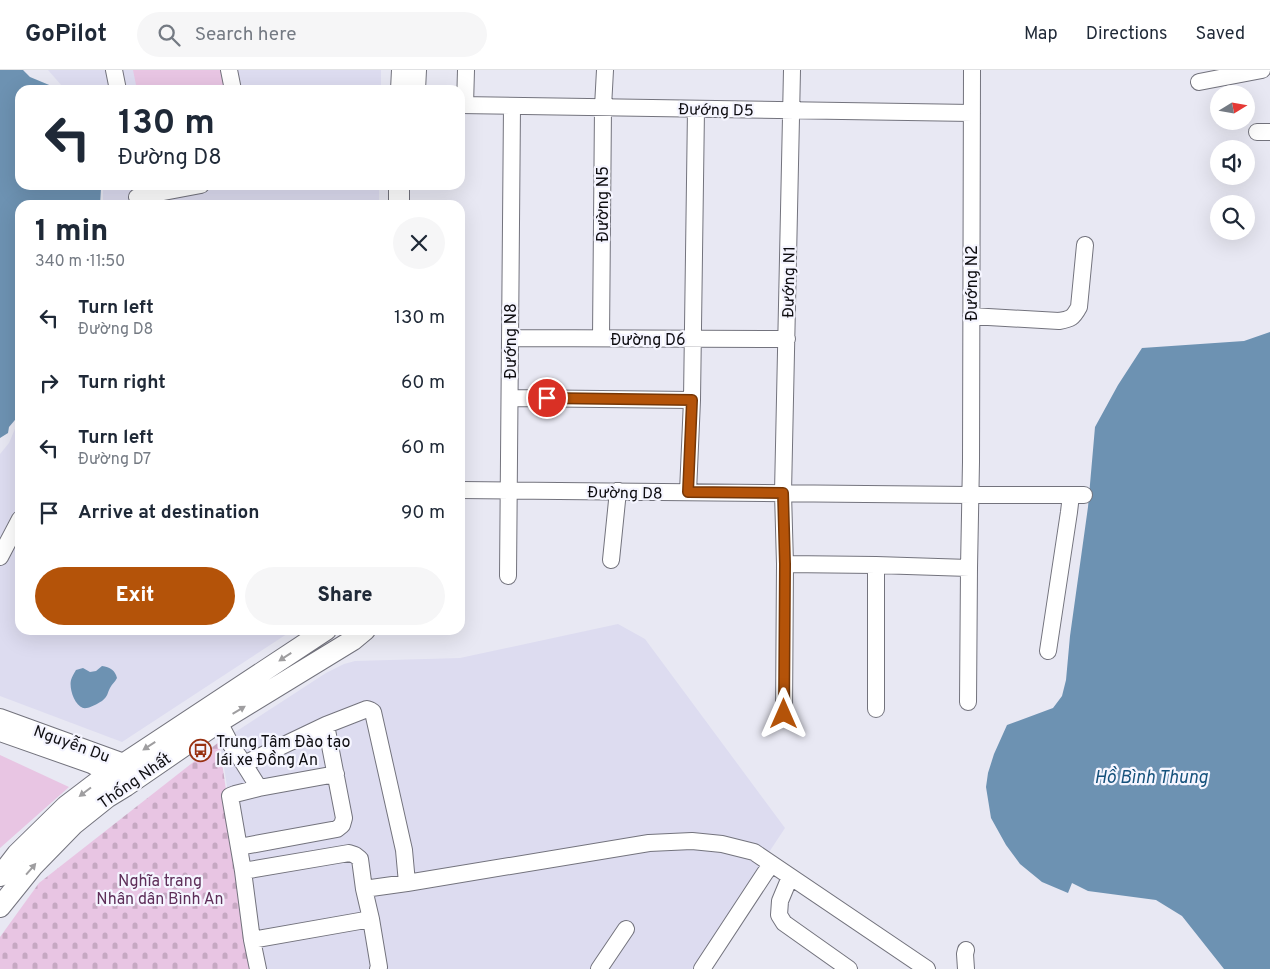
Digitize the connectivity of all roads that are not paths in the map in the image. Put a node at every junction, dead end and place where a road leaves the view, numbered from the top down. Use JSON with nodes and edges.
{"nodes":[{"id":1,"x":114,"y":70,"type":"edge"},
{"id":2,"x":229,"y":70,"type":"edge"},
{"id":3,"x":402,"y":70,"type":"edge"},
{"id":4,"x":416,"y":70,"type":"edge"},
{"id":5,"x":466,"y":70,"type":"edge"},
{"id":6,"x":605,"y":70,"type":"edge"},
{"id":7,"x":792,"y":70,"type":"edge"},
{"id":8,"x":972,"y":70,"type":"edge"},
{"id":9,"x":1262,"y":70,"type":"edge"},
{"id":10,"x":1199,"y":82,"type":"dead end"},
{"id":11,"x":117,"y":85,"type":"edge"},
{"id":12,"x":232,"y":85,"type":"edge"},
{"id":13,"x":401,"y":85,"type":"edge"},
{"id":14,"x":415,"y":85,"type":"edge"},
{"id":15,"x":465,"y":85,"type":"edge"},
{"id":16,"x":465,"y":105,"type":"edge"},
{"id":17,"x":512,"y":106,"type":"junction"},
{"id":18,"x":603,"y":107,"type":"junction"},
{"id":19,"x":696,"y":109,"type":"junction"},
{"id":20,"x":791,"y":110,"type":"junction"},
{"id":21,"x":972,"y":113,"type":"junction"},
{"id":22,"x":172,"y":190,"type":"edge"},
{"id":23,"x":137,"y":196,"type":"edge"},
{"id":24,"x":1085,"y":245,"type":"dead end"},
{"id":25,"x":971,"y":316,"type":"junction"},
{"id":26,"x":510,"y":338,"type":"junction"},
{"id":27,"x":601,"y":338,"type":"junction"},
{"id":28,"x":693,"y":339,"type":"junction"},
{"id":29,"x":787,"y":339,"type":"junction"},
{"id":30,"x":510,"y":398,"type":"junction"},
{"id":31,"x":692,"y":400,"type":"junction"},
{"id":32,"x":465,"y":490,"type":"edge"},
{"id":33,"x":509,"y":490,"type":"junction"},
{"id":34,"x":618,"y":491,"type":"junction"},
{"id":35,"x":688,"y":492,"type":"junction"},
{"id":36,"x":783,"y":493,"type":"junction"},
{"id":37,"x":970,"y":496,"type":"junction"},
{"id":38,"x":15,"y":528,"type":"edge"},
{"id":39,"x":0,"y":557,"type":"edge"},
{"id":40,"x":611,"y":560,"type":"dead end"},
{"id":41,"x":785,"y":564,"type":"junction"},
{"id":42,"x":876,"y":565,"type":"junction"},
{"id":43,"x":969,"y":568,"type":"junction"},
{"id":44,"x":508,"y":576,"type":"dead end"},
{"id":45,"x":318,"y":635,"type":"edge"},
{"id":46,"x":359,"y":635,"type":"edge"},
{"id":47,"x":1048,"y":651,"type":"dead end"},
{"id":48,"x":968,"y":702,"type":"dead end"},
{"id":49,"x":876,"y":710,"type":"dead end"},
{"id":50,"x":784,"y":714,"type":"dead end"},
{"id":51,"x":0,"y":717,"type":"edge"},
{"id":52,"x":219,"y":722,"type":"junction"},
{"id":53,"x":326,"y":725,"type":"junction"},
{"id":54,"x":0,"y":733,"type":"edge"},
{"id":55,"x":244,"y":764,"type":"junction"},
{"id":56,"x":116,"y":768,"type":"junction"},
{"id":57,"x":336,"y":774,"type":"junction"},
{"id":58,"x":133,"y":782,"type":"junction"},
{"id":59,"x":259,"y":788,"type":"junction"},
{"id":60,"x":239,"y":847,"type":"junction"},
{"id":61,"x":772,"y":864,"type":"junction"},
{"id":62,"x":243,"y":871,"type":"junction"},
{"id":63,"x":0,"y":876,"type":"edge"},
{"id":64,"x":790,"y":877,"type":"junction"},
{"id":65,"x":407,"y":884,"type":"junction"},
{"id":66,"x":364,"y":889,"type":"junction"},
{"id":67,"x":0,"y":907,"type":"edge"},
{"id":68,"x":371,"y":919,"type":"junction"},
{"id":69,"x":626,"y":929,"type":"dead end"},
{"id":70,"x":252,"y":940,"type":"junction"},
{"id":71,"x":966,"y":950,"type":"dead end"},
{"id":72,"x":258,"y":969,"type":"edge"},
{"id":73,"x":378,"y":969,"type":"edge"},
{"id":74,"x":599,"y":969,"type":"edge"},
{"id":75,"x":702,"y":969,"type":"edge"},
{"id":76,"x":849,"y":969,"type":"edge"},
{"id":77,"x":926,"y":969,"type":"edge"},
{"id":78,"x":966,"y":969,"type":"edge"}],
"edges":[{"from":1,"to":11,"type":"street"},
{"from":2,"to":12,"type":"street"},
{"from":3,"to":13,"type":"main road"},
{"from":4,"to":14,"type":"main road"},
{"from":5,"to":15,"type":"street"},
{"from":6,"to":18,"type":"street","name":"Đường N5"},
{"from":7,"to":20,"type":"street","name":"Đướng N1"},
{"from":8,"to":21,"type":"street","name":"Đướng N2"},
{"from":9,"to":10,"type":"street"},
{"from":16,"to":17,"type":"street","name":"Đướng D5"},
{"from":17,"to":18,"type":"street","name":"Đướng D5"},
{"from":17,"to":26,"type":"street","name":"Đướng N8"},
{"from":18,"to":19,"type":"street","name":"Đướng D5"},
{"from":18,"to":27,"type":"street","name":"Đường N5"},
{"from":19,"to":20,"type":"street","name":"Đướng D5"},
{"from":19,"to":28,"type":"street"},
{"from":20,"to":21,"type":"street","name":"Đướng D5"},
{"from":20,"to":29,"type":"street","name":"Đướng N1"},
{"from":21,"to":25,"type":"street","name":"Đướng N2"},
{"from":22,"to":23,"type":"street"},
{"from":24,"to":25,"type":"street"},
{"from":25,"to":37,"type":"street","name":"Đướng N2"},
{"from":26,"to":27,"type":"street","name":"Đường D6"},
{"from":26,"to":30,"type":"street","name":"Đướng N8"},
{"from":27,"to":28,"type":"street","name":"Đường D6"},
{"from":28,"to":29,"type":"street","name":"Đường D6"},
{"from":28,"to":31,"type":"street"},
{"from":29,"to":36,"type":"street","name":"Đướng N1"},
{"from":30,"to":31,"type":"street"},
{"from":30,"to":33,"type":"street","name":"Đướng N8"},
{"from":31,"to":35,"type":"street"},
{"from":32,"to":33,"type":"street","name":"Đường D8"},
{"from":33,"to":34,"type":"street","name":"Đường D8"},
{"from":33,"to":44,"type":"street","name":"Đướng N8"},
{"from":34,"to":35,"type":"street","name":"Đường D8"},
{"from":34,"to":40,"type":"street"},
{"from":35,"to":36,"type":"street","name":"Đường D8"},
{"from":36,"to":37,"type":"street","name":"Đường D8"},
{"from":36,"to":41,"type":"street","name":"Đướng N1"},
{"from":37,"to":43,"type":"street","name":"Đướng N2"},
{"from":37,"to":47,"type":"street","name":"Đường D8"},
{"from":38,"to":39,"type":"street"},
{"from":41,"to":42,"type":"street"},
{"from":41,"to":50,"type":"street","name":"Đướng N1"},
{"from":42,"to":43,"type":"street"},
{"from":42,"to":49,"type":"street"},
{"from":43,"to":48,"type":"street","name":"Đướng N2"},
{"from":45,"to":56,"type":"main road","name":"Thống Nhất","one_way":true},
{"from":52,"to":46,"type":"main road","name":"Thống Nhất","one_way":true},
{"from":51,"to":56,"type":"street","name":"Nguyễn Du"},
{"from":52,"to":55,"type":"street"},
{"from":52,"to":58,"type":"main road","name":"Thống Nhất"},
{"from":53,"to":55,"type":"street"},
{"from":53,"to":57,"type":"street"},
{"from":53,"to":65,"type":"street"},
{"from":54,"to":56,"type":"street","name":"Nguyễn Du"},
{"from":55,"to":59,"type":"street"},
{"from":56,"to":58,"type":"street","name":"Nguyễn Du"},
{"from":56,"to":63,"type":"main road","name":"Thống Nhất","one_way":true},
{"from":57,"to":59,"type":"street"},
{"from":57,"to":60,"type":"street"},
{"from":67,"to":58,"type":"main road","name":"Thống Nhất","one_way":true},
{"from":59,"to":60,"type":"street"},
{"from":60,"to":62,"type":"street"},
{"from":61,"to":64,"type":"street"},
{"from":61,"to":65,"type":"street"},
{"from":61,"to":75,"type":"street"},
{"from":62,"to":66,"type":"street"},
{"from":62,"to":70,"type":"street"},
{"from":64,"to":76,"type":"street"},
{"from":64,"to":77,"type":"street"},
{"from":65,"to":66,"type":"street"},
{"from":66,"to":68,"type":"street"},
{"from":68,"to":70,"type":"street"},
{"from":68,"to":73,"type":"street"},
{"from":69,"to":74,"type":"street"},
{"from":70,"to":72,"type":"street"},
{"from":71,"to":78,"type":"street"}]}
